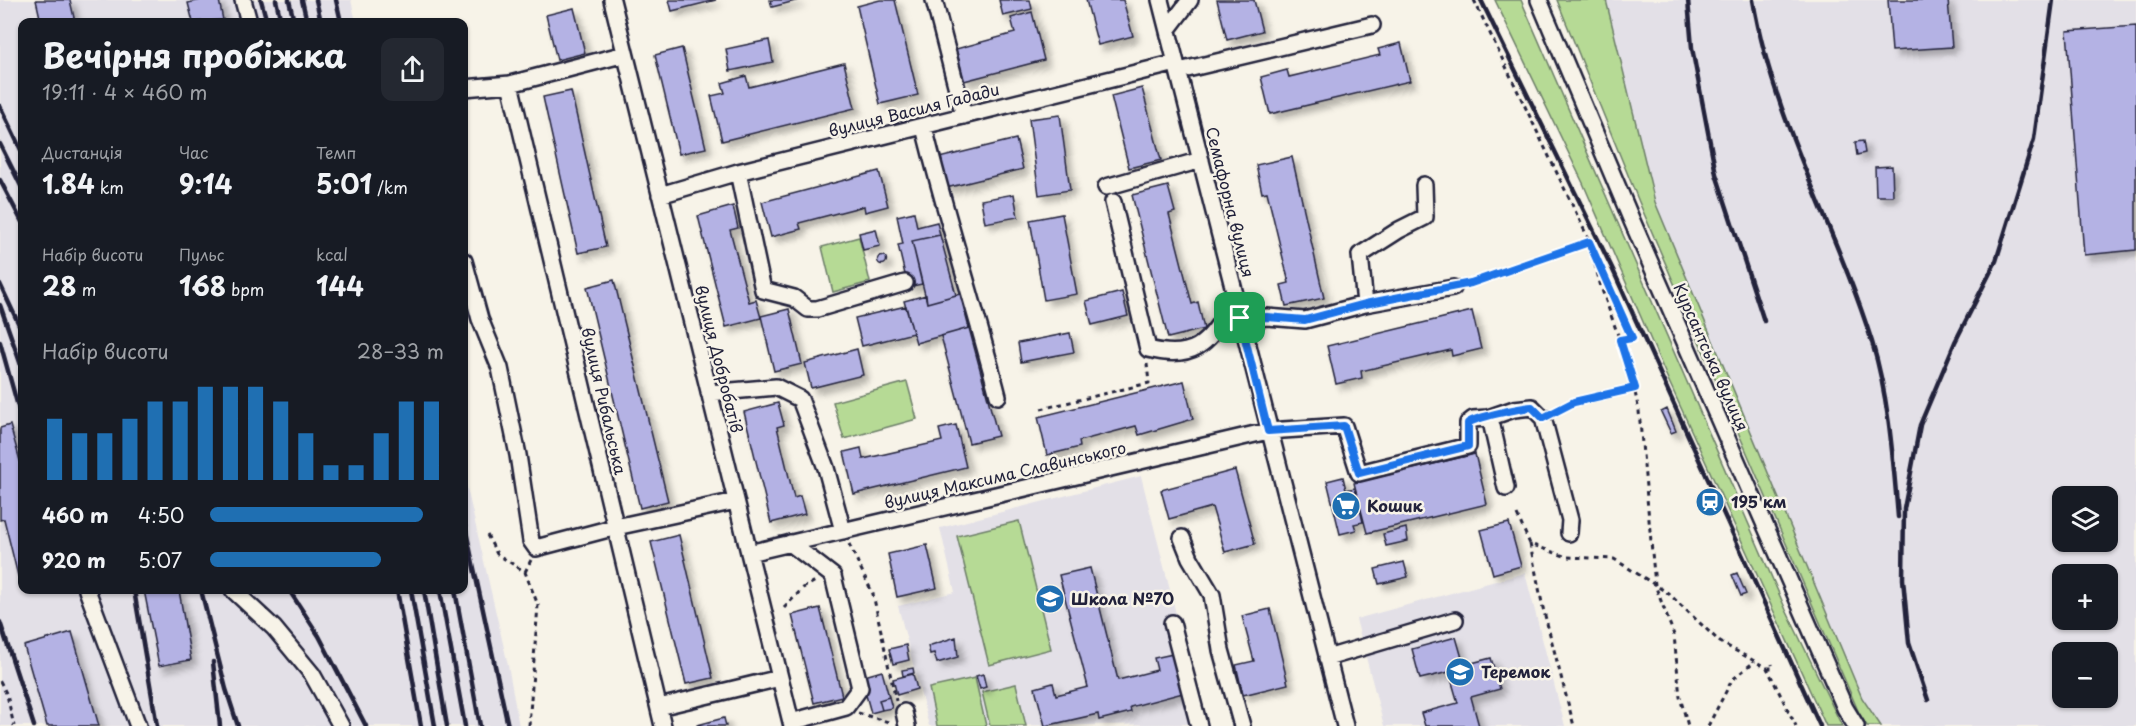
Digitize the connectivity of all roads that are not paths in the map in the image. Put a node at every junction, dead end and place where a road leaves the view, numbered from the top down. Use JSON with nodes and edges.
{"nodes":[{"id":1,"x":243,"y":0,"type":"edge"},
{"id":2,"x":612,"y":0,"type":"edge"},
{"id":3,"x":934,"y":0,"type":"edge"},
{"id":4,"x":1160,"y":0,"type":"edge"},
{"id":5,"x":1190,"y":0,"type":"edge"},
{"id":6,"x":1539,"y":0,"type":"edge"},
{"id":7,"x":248,"y":18,"type":"edge"},
{"id":8,"x":1372,"y":25,"type":"dead end"},
{"id":9,"x":1168,"y":28,"type":"junction"},
{"id":10,"x":625,"y":54,"type":"junction"},
{"id":11,"x":1178,"y":67,"type":"junction"},
{"id":12,"x":510,"y":84,"type":"junction"},
{"id":13,"x":468,"y":88,"type":"edge"},
{"id":14,"x":964,"y":116,"type":"junction"},
{"id":15,"x":924,"y":127,"type":"junction"},
{"id":16,"x":1201,"y":160,"type":"junction"},
{"id":17,"x":738,"y":172,"type":"junction"},
{"id":18,"x":1424,"y":185,"type":"dead end"},
{"id":19,"x":1106,"y":187,"type":"dead end"},
{"id":20,"x":660,"y":195,"type":"junction"},
{"id":21,"x":1113,"y":202,"type":"dead end"},
{"id":22,"x":468,"y":276,"type":"edge"},
{"id":23,"x":905,"y":283,"type":"dead end"},
{"id":24,"x":1453,"y":288,"type":"road end"},
{"id":25,"x":1236,"y":300,"type":"junction"},
{"id":26,"x":1365,"y":304,"type":"junction"},
{"id":27,"x":1240,"y":318,"type":"junction"},
{"id":28,"x":709,"y":393,"type":"junction"},
{"id":29,"x":998,"y":396,"type":"dead end"},
{"id":30,"x":1488,"y":418,"type":"junction"},
{"id":31,"x":1268,"y":431,"type":"junction"},
{"id":32,"x":1506,"y":488,"type":"dead end"},
{"id":33,"x":736,"y":501,"type":"junction"},
{"id":34,"x":616,"y":527,"type":"junction"},
{"id":35,"x":843,"y":531,"type":"junction"},
{"id":36,"x":1569,"y":533,"type":"dead end"},
{"id":37,"x":1182,"y":538,"type":"dead end"},
{"id":38,"x":790,"y":543,"type":"junction"},
{"id":39,"x":749,"y":553,"type":"junction"},
{"id":40,"x":88,"y":594,"type":"edge"},
{"id":41,"x":237,"y":594,"type":"edge"},
{"id":42,"x":1455,"y":620,"type":"dead end"},
{"id":43,"x":1172,"y":623,"type":"dead end"},
{"id":44,"x":1327,"y":658,"type":"junction"},
{"id":45,"x":780,"y":678,"type":"junction"},
{"id":46,"x":659,"y":707,"type":"junction"},
{"id":47,"x":792,"y":724,"type":"edge"},
{"id":48,"x":138,"y":726,"type":"edge"},
{"id":49,"x":341,"y":726,"type":"edge"},
{"id":50,"x":663,"y":726,"type":"edge"},
{"id":51,"x":1198,"y":726,"type":"edge"},
{"id":52,"x":1242,"y":726,"type":"edge"},
{"id":53,"x":1345,"y":726,"type":"edge"},
{"id":54,"x":1856,"y":726,"type":"edge"}],
"edges":[{"from":1,"to":7,"type":"street"},
{"from":2,"to":10,"type":"street","name":"вулиця Добробатів"},
{"from":3,"to":14,"type":"street"},
{"from":4,"to":9,"type":"street","name":"Семафорна вулиця"},
{"from":5,"to":9,"type":"street"},
{"from":6,"to":54,"type":"street","name":"Курсантська вулиця"},
{"from":8,"to":11,"type":"street","name":"вулиця Василя Гадади"},
{"from":9,"to":11,"type":"street","name":"Семафорна вулиця"},
{"from":10,"to":12,"type":"street"},
{"from":10,"to":20,"type":"street","name":"вулиця Добробатів"},
{"from":11,"to":14,"type":"street","name":"вулиця Василя Гадади"},
{"from":11,"to":16,"type":"street","name":"Семафорна вулиця"},
{"from":12,"to":13,"type":"street"},
{"from":12,"to":34,"type":"street","name":"вулиця Рибальська"},
{"from":14,"to":15,"type":"street","name":"вулиця Василя Гадади"},
{"from":15,"to":17,"type":"street","name":"вулиця Василя Гадади"},
{"from":15,"to":29,"type":"street"},
{"from":16,"to":19,"type":"street"},
{"from":16,"to":25,"type":"street","name":"Семафорна вулиця"},
{"from":17,"to":20,"type":"street","name":"вулиця Василя Гадади"},
{"from":17,"to":23,"type":"street"},
{"from":18,"to":26,"type":"street"},
{"from":20,"to":28,"type":"street","name":"вулиця Добробатів"},
{"from":21,"to":25,"type":"street"},
{"from":22,"to":34,"type":"street"},
{"from":24,"to":26,"type":"street"},
{"from":25,"to":27,"type":"street","name":"Семафорна вулиця"},
{"from":26,"to":27,"type":"street"},
{"from":27,"to":31,"type":"street","name":"Семафорна вулиця"},
{"from":28,"to":33,"type":"street","name":"вулиця Добробатів"},
{"from":28,"to":35,"type":"street"},
{"from":30,"to":31,"type":"street","name":"вулиця Максима Славинського"},
{"from":30,"to":32,"type":"street"},
{"from":30,"to":36,"type":"street"},
{"from":31,"to":35,"type":"street","name":"вулиця Максима Славинського"},
{"from":31,"to":44,"type":"street","name":"Семафорна вулиця"},
{"from":33,"to":34,"type":"street"},
{"from":33,"to":39,"type":"street","name":"вулиця Добробатів"},
{"from":34,"to":46,"type":"street","name":"вулиця Рибальська"},
{"from":35,"to":38,"type":"street","name":"вулиця Максима Славинського"},
{"from":37,"to":52,"type":"street"},
{"from":38,"to":39,"type":"street","name":"вулиця Максима Славинського"},
{"from":38,"to":47,"type":"street"},
{"from":39,"to":45,"type":"street","name":"вулиця Добробатів"},
{"from":40,"to":48,"type":"street"},
{"from":41,"to":49,"type":"street"},
{"from":42,"to":44,"type":"street"},
{"from":43,"to":51,"type":"street"},
{"from":44,"to":53,"type":"street","name":"Семафорна вулиця"},
{"from":45,"to":46,"type":"street"},
{"from":45,"to":47,"type":"street","name":"вулиця Добробатів"},
{"from":46,"to":50,"type":"street","name":"вулиця Рибальська"}]}
